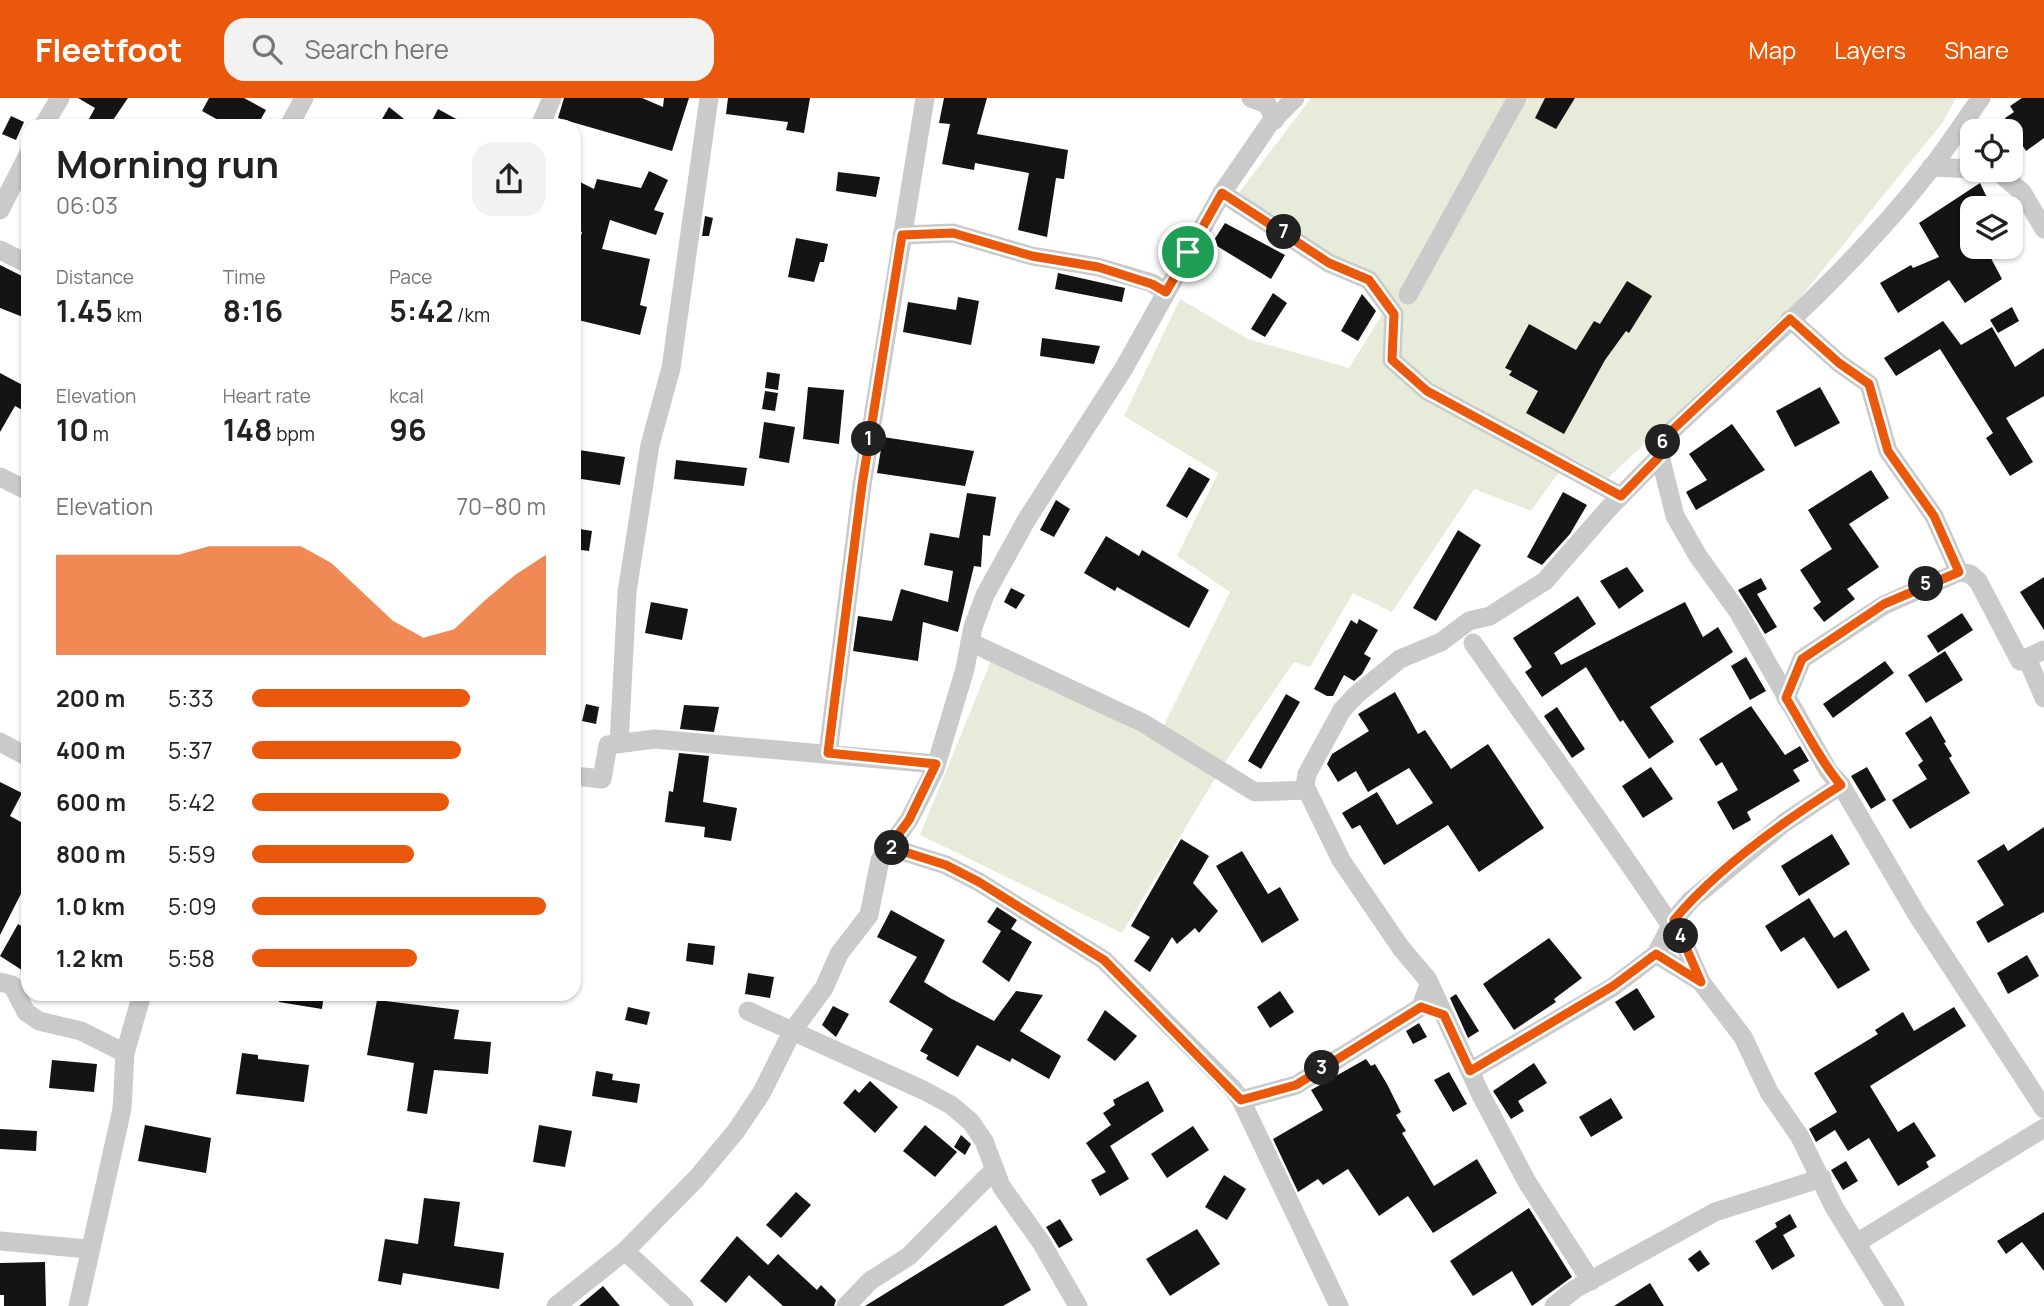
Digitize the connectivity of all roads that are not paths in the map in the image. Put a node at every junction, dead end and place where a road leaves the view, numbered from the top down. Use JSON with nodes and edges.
{"nodes":[{"id":1,"x":60,"y":98,"type":"edge"},
{"id":2,"x":304,"y":98,"type":"edge"},
{"id":3,"x":552,"y":98,"type":"edge"},
{"id":4,"x":709,"y":98,"type":"edge"},
{"id":5,"x":925,"y":98,"type":"edge"},
{"id":6,"x":1251,"y":98,"type":"edge"},
{"id":7,"x":1295,"y":98,"type":"edge"},
{"id":8,"x":1517,"y":98,"type":"edge"},
{"id":9,"x":1981,"y":98,"type":"edge"},
{"id":10,"x":47,"y":119,"type":"edge"},
{"id":11,"x":293,"y":119,"type":"edge"},
{"id":12,"x":543,"y":119,"type":"edge"},
{"id":13,"x":1973,"y":119,"type":"edge"},
{"id":14,"x":1275,"y":120,"type":"junction"},
{"id":15,"x":1960,"y":135,"type":"edge"},
{"id":16,"x":1931,"y":167,"type":"junction"},
{"id":17,"x":1960,"y":168,"type":"edge"},
{"id":18,"x":21,"y":169,"type":"edge"},
{"id":19,"x":2009,"y":182,"type":"edge"},
{"id":20,"x":1222,"y":193,"type":"junction"},
{"id":21,"x":0,"y":210,"type":"edge"},
{"id":22,"x":2044,"y":229,"type":"edge"},
{"id":23,"x":902,"y":235,"type":"junction"},
{"id":24,"x":0,"y":250,"type":"edge"},
{"id":25,"x":21,"y":260,"type":"edge"},
{"id":26,"x":1166,"y":292,"type":"junction"},
{"id":27,"x":1408,"y":295,"type":"dead end"},
{"id":28,"x":1790,"y":319,"type":"junction"},
{"id":29,"x":1661,"y":451,"type":"junction"},
{"id":30,"x":0,"y":477,"type":"edge"},
{"id":31,"x":21,"y":488,"type":"edge"},
{"id":32,"x":1621,"y":496,"type":"junction"},
{"id":33,"x":1959,"y":572,"type":"junction"},
{"id":34,"x":1482,"y":618,"type":"junction"},
{"id":35,"x":970,"y":642,"type":"junction"},
{"id":36,"x":1441,"y":642,"type":"junction"},
{"id":37,"x":1473,"y":643,"type":"junction"},
{"id":38,"x":2036,"y":654,"type":"edge"},
{"id":39,"x":1765,"y":659,"type":"junction"},
{"id":40,"x":1802,"y":659,"type":"junction"},
{"id":41,"x":1786,"y":698,"type":"junction"},
{"id":42,"x":2044,"y":698,"type":"edge"},
{"id":43,"x":0,"y":742,"type":"edge"},
{"id":44,"x":619,"y":744,"type":"junction"},
{"id":45,"x":21,"y":753,"type":"edge"},
{"id":46,"x":828,"y":753,"type":"junction"},
{"id":47,"x":936,"y":764,"type":"junction"},
{"id":48,"x":581,"y":777,"type":"edge"},
{"id":49,"x":1841,"y":785,"type":"junction"},
{"id":50,"x":1306,"y":790,"type":"junction"},
{"id":51,"x":889,"y":847,"type":"junction"},
{"id":52,"x":1673,"y":923,"type":"junction"},
{"id":53,"x":1656,"y":954,"type":"junction"},
{"id":54,"x":0,"y":982,"type":"edge"},
{"id":55,"x":1701,"y":982,"type":"junction"},
{"id":56,"x":1429,"y":984,"type":"junction"},
{"id":57,"x":140,"y":1001,"type":"edge"},
{"id":58,"x":1421,"y":1007,"type":"junction"},
{"id":59,"x":748,"y":1011,"type":"dead end"},
{"id":60,"x":1444,"y":1015,"type":"junction"},
{"id":61,"x":793,"y":1030,"type":"junction"},
{"id":62,"x":125,"y":1053,"type":"junction"},
{"id":63,"x":1470,"y":1071,"type":"junction"},
{"id":64,"x":1241,"y":1100,"type":"junction"},
{"id":65,"x":2044,"y":1110,"type":"edge"},
{"id":66,"x":2044,"y":1128,"type":"edge"},
{"id":67,"x":995,"y":1169,"type":"junction"},
{"id":68,"x":1822,"y":1178,"type":"junction"},
{"id":69,"x":0,"y":1241,"type":"edge"},
{"id":70,"x":1858,"y":1242,"type":"junction"},
{"id":71,"x":88,"y":1249,"type":"junction"},
{"id":72,"x":625,"y":1251,"type":"junction"},
{"id":73,"x":1591,"y":1281,"type":"junction"},
{"id":74,"x":78,"y":1306,"type":"edge"},
{"id":75,"x":556,"y":1306,"type":"edge"},
{"id":76,"x":684,"y":1306,"type":"edge"},
{"id":77,"x":846,"y":1306,"type":"edge"},
{"id":78,"x":1078,"y":1306,"type":"edge"},
{"id":79,"x":1339,"y":1306,"type":"edge"},
{"id":80,"x":1554,"y":1306,"type":"edge"},
{"id":81,"x":1895,"y":1306,"type":"edge"}],
"edges":[{"from":1,"to":10,"type":"street"},
{"from":2,"to":11,"type":"street"},
{"from":3,"to":12,"type":"street"},
{"from":4,"to":44,"type":"street"},
{"from":5,"to":23,"type":"street"},
{"from":6,"to":14,"type":"street"},
{"from":7,"to":14,"type":"street"},
{"from":8,"to":27,"type":"street"},
{"from":9,"to":13,"type":"street"},
{"from":14,"to":20,"type":"street"},
{"from":15,"to":16,"type":"street"},
{"from":16,"to":17,"type":"street"},
{"from":16,"to":28,"type":"street"},
{"from":18,"to":21,"type":"street"},
{"from":19,"to":22,"type":"street"},
{"from":20,"to":26,"type":"street"},
{"from":20,"to":32,"type":"street"},
{"from":23,"to":26,"type":"street"},
{"from":23,"to":46,"type":"street"},
{"from":24,"to":25,"type":"street"},
{"from":26,"to":35,"type":"street"},
{"from":28,"to":29,"type":"street"},
{"from":28,"to":33,"type":"street"},
{"from":29,"to":32,"type":"street"},
{"from":29,"to":39,"type":"street"},
{"from":30,"to":31,"type":"street"},
{"from":32,"to":34,"type":"street"},
{"from":33,"to":38,"type":"street"},
{"from":33,"to":40,"type":"street"},
{"from":34,"to":36,"type":"street"},
{"from":34,"to":37,"type":"street"},
{"from":35,"to":47,"type":"street"},
{"from":35,"to":50,"type":"street"},
{"from":36,"to":37,"type":"street"},
{"from":36,"to":50,"type":"street"},
{"from":37,"to":52,"type":"street"},
{"from":38,"to":42,"type":"street"},
{"from":39,"to":40,"type":"street"},
{"from":39,"to":41,"type":"street"},
{"from":40,"to":41,"type":"street"},
{"from":41,"to":49,"type":"street"},
{"from":43,"to":45,"type":"street"},
{"from":44,"to":46,"type":"street"},
{"from":44,"to":48,"type":"street"},
{"from":46,"to":47,"type":"street"},
{"from":47,"to":51,"type":"street"},
{"from":49,"to":52,"type":"street"},
{"from":49,"to":65,"type":"street"},
{"from":50,"to":56,"type":"street"},
{"from":51,"to":61,"type":"street"},
{"from":51,"to":64,"type":"street"},
{"from":52,"to":53,"type":"street"},
{"from":52,"to":55,"type":"street"},
{"from":53,"to":55,"type":"street"},
{"from":53,"to":63,"type":"street"},
{"from":54,"to":62,"type":"street"},
{"from":55,"to":68,"type":"street"},
{"from":56,"to":58,"type":"street"},
{"from":56,"to":60,"type":"street"},
{"from":57,"to":62,"type":"street"},
{"from":58,"to":60,"type":"street"},
{"from":58,"to":64,"type":"street"},
{"from":59,"to":61,"type":"street"},
{"from":60,"to":63,"type":"street"},
{"from":61,"to":67,"type":"street"},
{"from":61,"to":72,"type":"street"},
{"from":62,"to":71,"type":"street"},
{"from":63,"to":73,"type":"street"},
{"from":64,"to":79,"type":"street"},
{"from":66,"to":70,"type":"street"},
{"from":67,"to":77,"type":"street"},
{"from":67,"to":78,"type":"street"},
{"from":68,"to":70,"type":"street"},
{"from":68,"to":73,"type":"street"},
{"from":69,"to":71,"type":"street"},
{"from":70,"to":81,"type":"street"},
{"from":71,"to":74,"type":"street"},
{"from":72,"to":75,"type":"street"},
{"from":72,"to":76,"type":"street"},
{"from":73,"to":80,"type":"street"}]}
